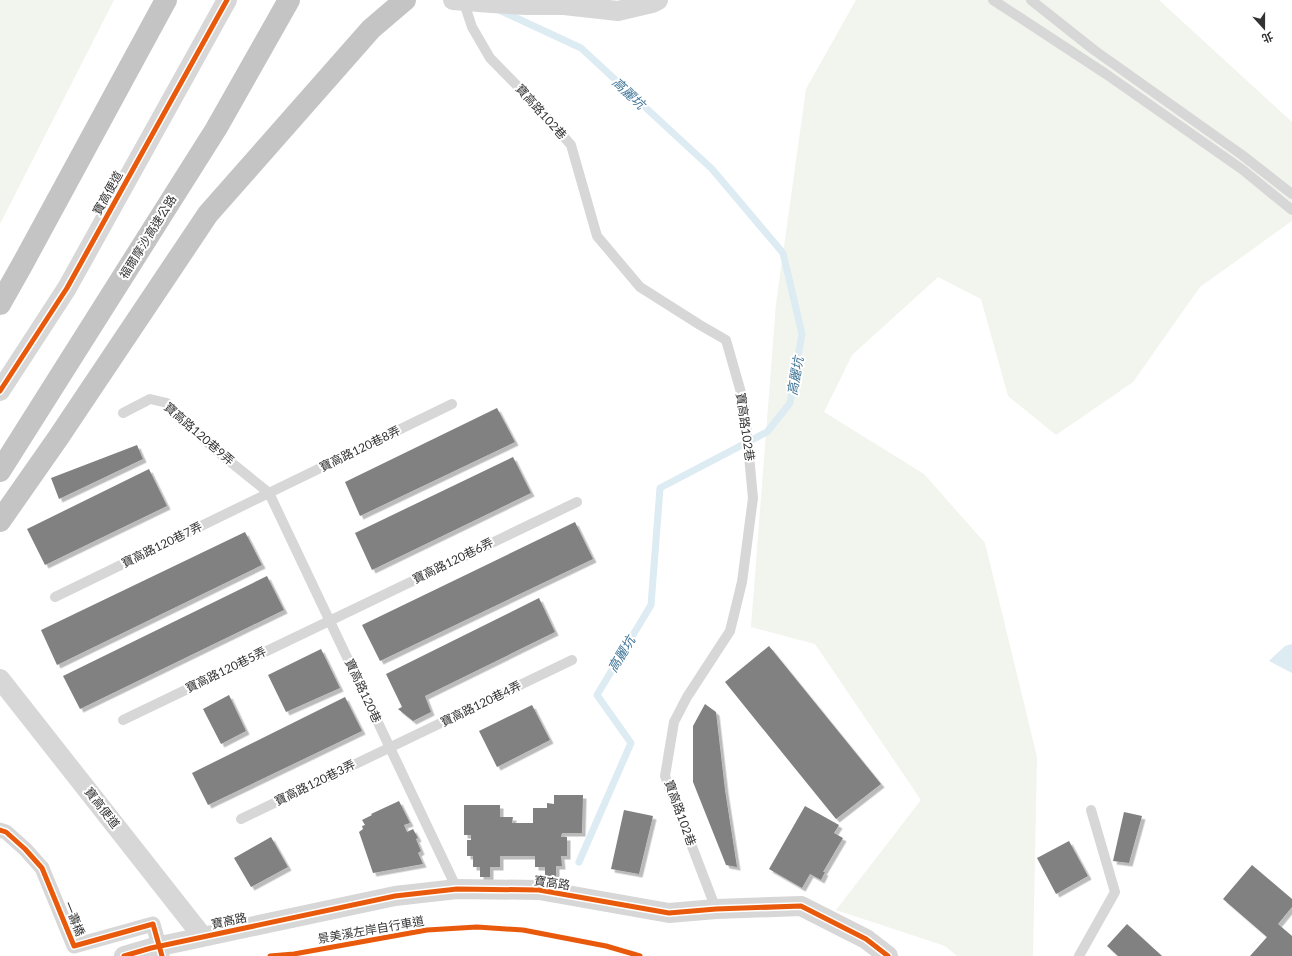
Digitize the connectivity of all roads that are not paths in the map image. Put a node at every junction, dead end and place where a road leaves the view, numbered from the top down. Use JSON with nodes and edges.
{"nodes":[{"id":1,"x":166,"y":0,"type":"edge"},
{"id":2,"x":227,"y":0,"type":"edge"},
{"id":3,"x":289,"y":0,"type":"edge"},
{"id":4,"x":405,"y":0,"type":"edge"},
{"id":5,"x":453,"y":0,"type":"edge"},
{"id":6,"x":463,"y":0,"type":"edge"},
{"id":7,"x":658,"y":0,"type":"edge"},
{"id":8,"x":993,"y":0,"type":"edge"},
{"id":9,"x":1031,"y":0,"type":"edge"},
{"id":10,"x":574,"y":2,"type":"edge"},
{"id":11,"x":1292,"y":194,"type":"edge"},
{"id":12,"x":1292,"y":210,"type":"edge"},
{"id":13,"x":0,"y":304,"type":"edge"},
{"id":14,"x":0,"y":391,"type":"edge"},
{"id":15,"x":452,"y":404,"type":"dead end"},
{"id":16,"x":123,"y":413,"type":"dead end"},
{"id":17,"x":0,"y":471,"type":"edge"},
{"id":18,"x":269,"y":493,"type":"junction"},
{"id":19,"x":577,"y":502,"type":"dead end"},
{"id":20,"x":0,"y":521,"type":"edge"},
{"id":21,"x":55,"y":597,"type":"dead end"},
{"id":22,"x":330,"y":621,"type":"junction"},
{"id":23,"x":572,"y":660,"type":"dead end"},
{"id":24,"x":0,"y":679,"type":"edge"},
{"id":25,"x":123,"y":720,"type":"dead end"},
{"id":26,"x":390,"y":747,"type":"junction"},
{"id":27,"x":1092,"y":810,"type":"dead end"},
{"id":28,"x":241,"y":819,"type":"dead end"},
{"id":29,"x":0,"y":830,"type":"edge"},
{"id":30,"x":457,"y":889,"type":"junction"},
{"id":31,"x":716,"y":909,"type":"junction"},
{"id":32,"x":203,"y":937,"type":"junction"},
{"id":33,"x":160,"y":951,"type":"edge"},
{"id":34,"x":124,"y":956,"type":"edge"},
{"id":35,"x":888,"y":956,"type":"edge"},
{"id":36,"x":1079,"y":956,"type":"edge"}],
"edges":[{"from":1,"to":13,"type":"highway"},
{"from":2,"to":14,"type":"street","name":"寶高便道"},
{"from":3,"to":17,"type":"highway","name":"福爾摩沙高速公路"},
{"from":4,"to":20,"type":"highway"},
{"from":5,"to":10,"type":"street","bridge":true},
{"from":6,"to":31,"type":"lane","name":"寶高路102巷"},
{"from":7,"to":10,"type":"street"},
{"from":8,"to":12,"type":"lane"},
{"from":9,"to":11,"type":"lane"},
{"from":15,"to":18,"type":"lane","name":"寶高路120巷8弄"},
{"from":16,"to":18,"type":"lane","name":"寶高路120巷9弄"},
{"from":18,"to":21,"type":"lane","name":"寶高路120巷7弄"},
{"from":18,"to":22,"type":"lane","name":"寶高路120巷"},
{"from":19,"to":22,"type":"lane","name":"寶高路120巷6弄"},
{"from":22,"to":25,"type":"lane","name":"寶高路120巷5弄"},
{"from":22,"to":26,"type":"lane","name":"寶高路120巷"},
{"from":23,"to":26,"type":"lane","name":"寶高路120巷4弄"},
{"from":24,"to":32,"type":"street","name":"寶高便道"},
{"from":26,"to":28,"type":"lane","name":"寶高路120巷3弄"},
{"from":26,"to":30,"type":"lane","name":"寶高路120巷"},
{"from":27,"to":36,"type":"lane"},
{"from":29,"to":33,"type":"street","name":"一壽橋"},
{"from":30,"to":31,"type":"street","name":"寶高路"},
{"from":30,"to":32,"type":"street","name":"寶高路"},
{"from":31,"to":35,"type":"street","name":"寶高路"},
{"from":32,"to":33,"type":"street","name":"寶高路"},
{"from":33,"to":34,"type":"street","name":"寶高路"}]}
